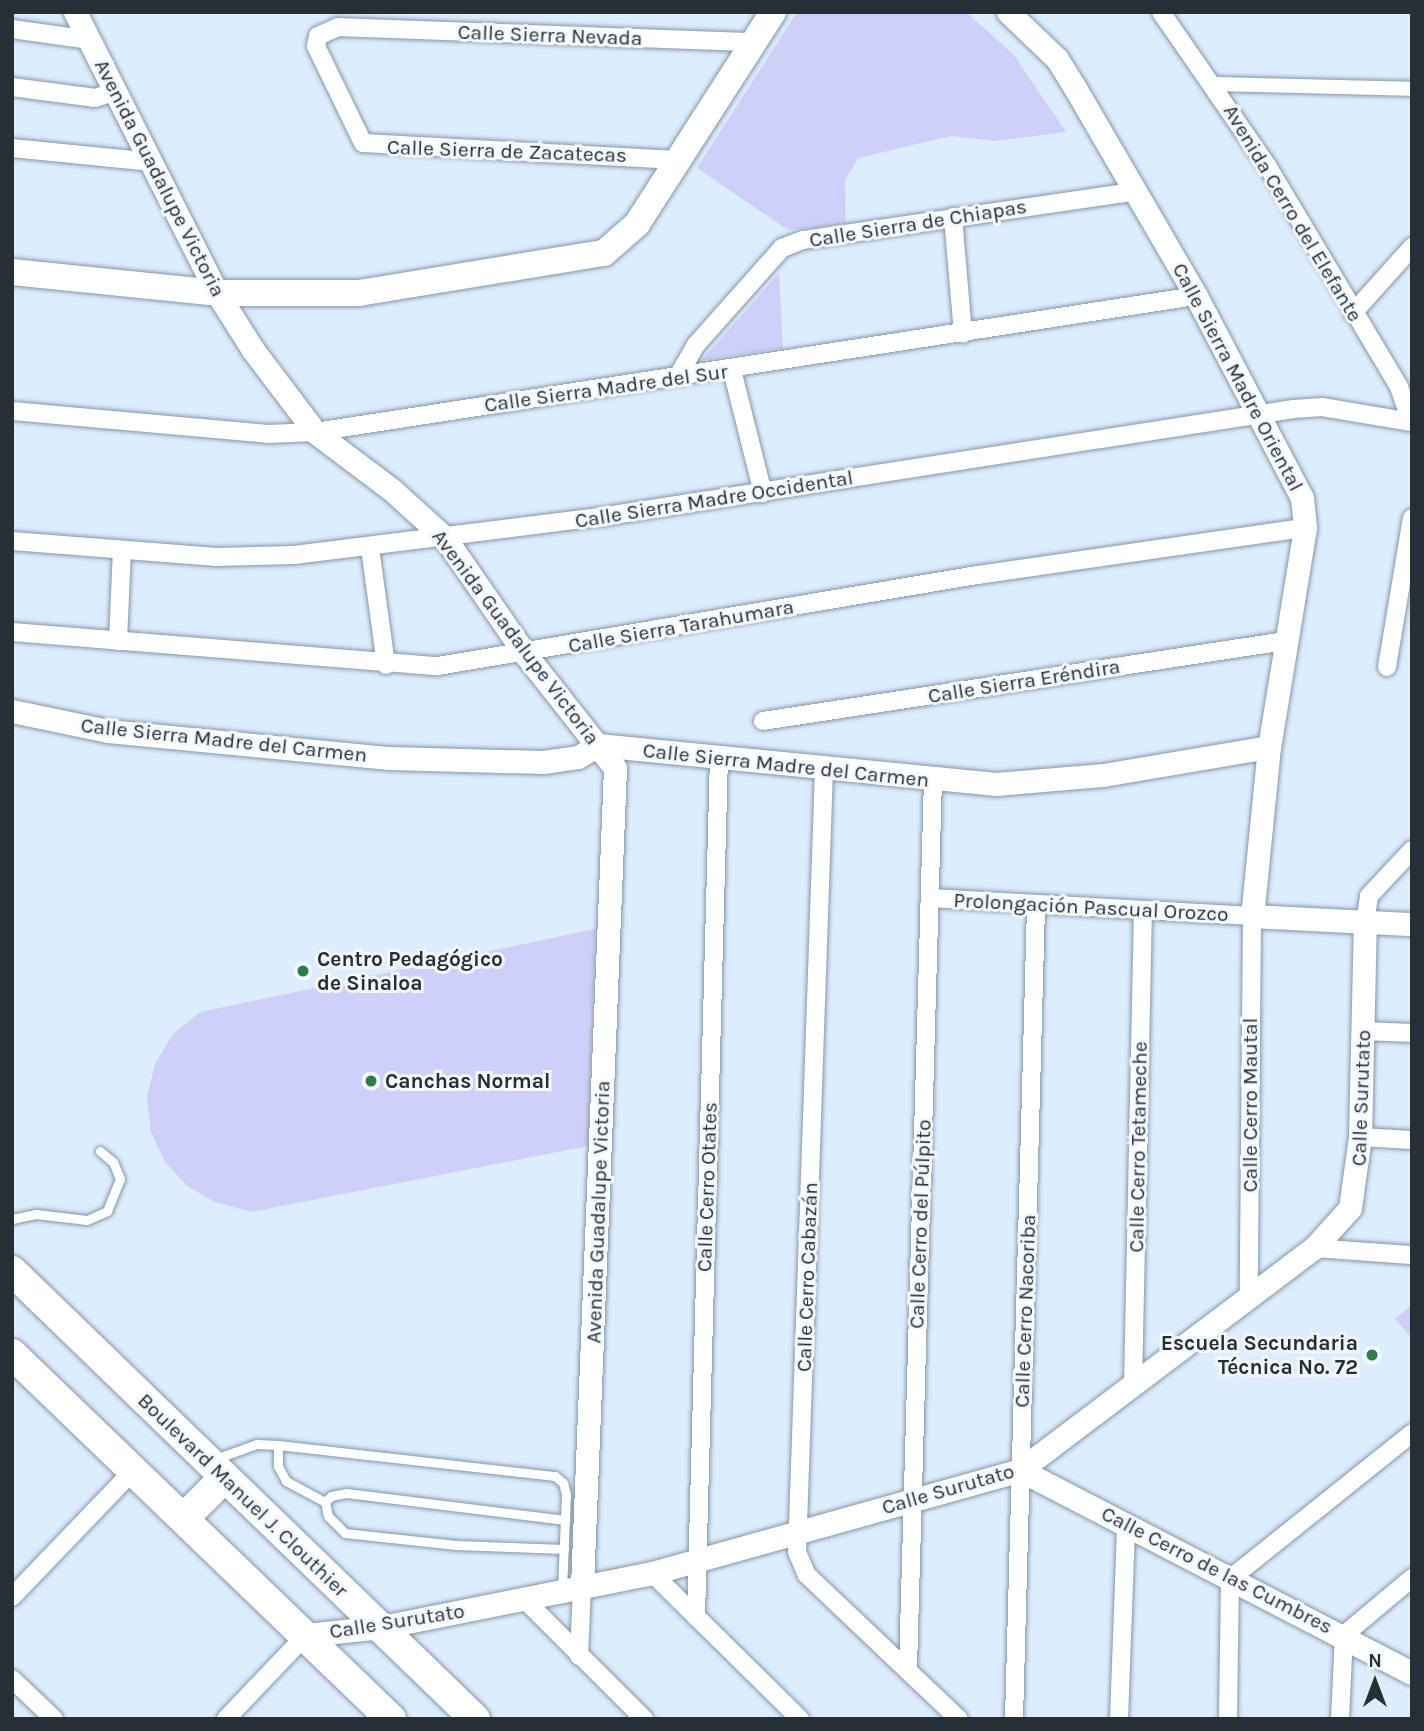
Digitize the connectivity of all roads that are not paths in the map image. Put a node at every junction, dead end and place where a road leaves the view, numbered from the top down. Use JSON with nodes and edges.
{"nodes":[{"id":1,"x":75,"y":12,"type":"edge"},
{"id":2,"x":772,"y":12,"type":"edge"},
{"id":3,"x":1008,"y":12,"type":"edge"},
{"id":4,"x":1161,"y":12,"type":"edge"},
{"id":5,"x":12,"y":29,"type":"edge"},
{"id":6,"x":90,"y":40,"type":"junction"},
{"id":7,"x":752,"y":42,"type":"junction"},
{"id":8,"x":316,"y":46,"type":"joint"},
{"id":9,"x":1213,"y":84,"type":"junction"},
{"id":10,"x":12,"y":87,"type":"edge"},
{"id":11,"x":1412,"y":89,"type":"edge"},
{"id":12,"x":117,"y":91,"type":"junction"},
{"id":13,"x":12,"y":148,"type":"edge"},
{"id":14,"x":677,"y":160,"type":"junction"},
{"id":15,"x":152,"y":162,"type":"junction"},
{"id":16,"x":1137,"y":191,"type":"junction"},
{"id":17,"x":953,"y":217,"type":"junction"},
{"id":18,"x":1412,"y":247,"type":"edge"},
{"id":19,"x":12,"y":272,"type":"edge"},
{"id":20,"x":217,"y":293,"type":"junction"},
{"id":21,"x":1196,"y":296,"type":"junction"},
{"id":22,"x":1353,"y":313,"type":"junction"},
{"id":23,"x":963,"y":334,"type":"junction"},
{"id":24,"x":732,"y":369,"type":"junction"},
{"id":25,"x":678,"y":376,"type":"junction"},
{"id":26,"x":12,"y":411,"type":"edge"},
{"id":27,"x":1257,"y":416,"type":"junction"},
{"id":28,"x":1411,"y":421,"type":"edge"},
{"id":29,"x":315,"y":432,"type":"junction"},
{"id":30,"x":763,"y":493,"type":"junction"},
{"id":31,"x":1412,"y":518,"type":"edge"},
{"id":32,"x":1305,"y":528,"type":"junction"},
{"id":33,"x":445,"y":538,"type":"junction"},
{"id":34,"x":12,"y":541,"type":"edge"},
{"id":35,"x":370,"y":548,"type":"junction"},
{"id":36,"x":122,"y":550,"type":"junction"},
{"id":37,"x":12,"y":632,"type":"edge"},
{"id":38,"x":118,"y":641,"type":"junction"},
{"id":39,"x":1285,"y":641,"type":"junction"},
{"id":40,"x":525,"y":654,"type":"junction"},
{"id":41,"x":386,"y":665,"type":"junction"},
{"id":42,"x":1387,"y":667,"type":"dead end"},
{"id":43,"x":12,"y":711,"type":"edge"},
{"id":44,"x":763,"y":721,"type":"dead end"},
{"id":45,"x":598,"y":745,"type":"junction"},
{"id":46,"x":1269,"y":747,"type":"junction"},
{"id":47,"x":719,"y":758,"type":"junction"},
{"id":48,"x":824,"y":769,"type":"junction"},
{"id":49,"x":933,"y":780,"type":"junction"},
{"id":50,"x":1412,"y":850,"type":"edge"},
{"id":51,"x":930,"y":898,"type":"junction"},
{"id":52,"x":1035,"y":904,"type":"junction"},
{"id":53,"x":1143,"y":910,"type":"junction"},
{"id":54,"x":1252,"y":916,"type":"junction"},
{"id":55,"x":1365,"y":922,"type":"junction"},
{"id":56,"x":1412,"y":923,"type":"edge"},
{"id":57,"x":1364,"y":1031,"type":"junction"},
{"id":58,"x":1412,"y":1033,"type":"edge"},
{"id":59,"x":1360,"y":1137,"type":"junction"},
{"id":60,"x":1412,"y":1140,"type":"edge"},
{"id":61,"x":100,"y":1151,"type":"dead end"},
{"id":62,"x":12,"y":1219,"type":"edge"},
{"id":63,"x":1314,"y":1248,"type":"junction"},
{"id":64,"x":1412,"y":1255,"type":"edge"},
{"id":65,"x":12,"y":1271,"type":"edge"},
{"id":66,"x":1249,"y":1294,"type":"junction"},
{"id":67,"x":12,"y":1354,"type":"edge"},
{"id":68,"x":1133,"y":1385,"type":"junction"},
{"id":69,"x":1412,"y":1433,"type":"edge"},
{"id":70,"x":278,"y":1444,"type":"junction"},
{"id":71,"x":134,"y":1470,"type":"junction"},
{"id":72,"x":215,"y":1470,"type":"junction"},
{"id":73,"x":1020,"y":1470,"type":"junction"},
{"id":74,"x":912,"y":1501,"type":"junction"},
{"id":75,"x":326,"y":1502,"type":"junction"},
{"id":76,"x":184,"y":1518,"type":"junction"},
{"id":77,"x":565,"y":1520,"type":"junction"},
{"id":78,"x":1126,"y":1525,"type":"junction"},
{"id":79,"x":798,"y":1531,"type":"junction"},
{"id":80,"x":564,"y":1549,"type":"junction"},
{"id":81,"x":697,"y":1561,"type":"junction"},
{"id":82,"x":652,"y":1573,"type":"junction"},
{"id":83,"x":1412,"y":1578,"type":"edge"},
{"id":84,"x":1230,"y":1579,"type":"junction"},
{"id":85,"x":572,"y":1590,"type":"junction"},
{"id":86,"x":12,"y":1597,"type":"edge"},
{"id":87,"x":524,"y":1599,"type":"junction"},
{"id":88,"x":696,"y":1617,"type":"junction"},
{"id":89,"x":382,"y":1627,"type":"junction"},
{"id":90,"x":306,"y":1635,"type":"junction"},
{"id":91,"x":1344,"y":1635,"type":"junction"},
{"id":92,"x":579,"y":1656,"type":"junction"},
{"id":93,"x":908,"y":1668,"type":"junction"},
{"id":94,"x":1412,"y":1673,"type":"edge"},
{"id":95,"x":12,"y":1679,"type":"edge"},
{"id":96,"x":54,"y":1719,"type":"edge"},
{"id":97,"x":226,"y":1719,"type":"edge"},
{"id":98,"x":391,"y":1719,"type":"edge"},
{"id":99,"x":475,"y":1719,"type":"edge"},
{"id":100,"x":644,"y":1719,"type":"edge"},
{"id":101,"x":800,"y":1719,"type":"edge"},
{"id":102,"x":959,"y":1719,"type":"edge"},
{"id":103,"x":1014,"y":1719,"type":"edge"},
{"id":104,"x":1119,"y":1719,"type":"edge"},
{"id":105,"x":1228,"y":1719,"type":"edge"},
{"id":106,"x":1340,"y":1719,"type":"edge"}],
"edges":[{"from":1,"to":6,"type":"street","name":"Avenida Guadalupe Victoria"},
{"from":2,"to":7,"type":"main road"},
{"from":3,"to":16,"type":"street","name":"Calle Sierra Madre Oriental"},
{"from":4,"to":9,"type":"street","name":"Avenida Cerro del Elefante"},
{"from":5,"to":6,"type":"street"},
{"from":6,"to":12,"type":"street","name":"Avenida Guadalupe Victoria"},
{"from":7,"to":8,"type":"street","name":"Calle Sierra Nevada"},
{"from":7,"to":14,"type":"main road"},
{"from":8,"to":14,"type":"street","name":"Calle Sierra de Zacatecas"},
{"from":9,"to":11,"type":"street"},
{"from":9,"to":22,"type":"street","name":"Avenida Cerro del Elefante"},
{"from":10,"to":12,"type":"street"},
{"from":12,"to":15,"type":"street","name":"Avenida Guadalupe Victoria"},
{"from":13,"to":15,"type":"street"},
{"from":14,"to":20,"type":"main road"},
{"from":15,"to":20,"type":"street","name":"Avenida Guadalupe Victoria"},
{"from":16,"to":17,"type":"street","name":"Calle Sierra de Chiapas"},
{"from":16,"to":21,"type":"street","name":"Calle Sierra Madre Oriental"},
{"from":17,"to":23,"type":"street"},
{"from":17,"to":25,"type":"street","name":"Calle Sierra de Chiapas"},
{"from":18,"to":22,"type":"street"},
{"from":19,"to":20,"type":"main road"},
{"from":20,"to":29,"type":"street","name":"Avenida Guadalupe Victoria"},
{"from":21,"to":23,"type":"street","name":"Calle Sierra Madre del Sur"},
{"from":21,"to":27,"type":"street","name":"Calle Sierra Madre Oriental"},
{"from":22,"to":28,"type":"street","name":"Avenida Cerro del Elefante"},
{"from":23,"to":24,"type":"street","name":"Calle Sierra Madre del Sur"},
{"from":24,"to":25,"type":"street","name":"Calle Sierra Madre del Sur"},
{"from":24,"to":30,"type":"street"},
{"from":25,"to":29,"type":"street","name":"Calle Sierra Madre del Sur"},
{"from":26,"to":29,"type":"street","name":"Calle Sierra Madre del Sur"},
{"from":27,"to":28,"type":"street","name":"Calle Sierra Madre Occidental"},
{"from":27,"to":30,"type":"street","name":"Calle Sierra Madre Occidental"},
{"from":27,"to":32,"type":"street","name":"Calle Sierra Madre Oriental"},
{"from":29,"to":33,"type":"street","name":"Avenida Guadalupe Victoria"},
{"from":30,"to":33,"type":"street","name":"Calle Sierra Madre Occidental"},
{"from":31,"to":42,"type":"street"},
{"from":32,"to":39,"type":"street","name":"Calle Sierra Madre Oriental"},
{"from":32,"to":40,"type":"street","name":"Calle Sierra Tarahumara"},
{"from":33,"to":35,"type":"street","name":"Calle Sierra Madre Occidental"},
{"from":33,"to":40,"type":"street","name":"Avenida Guadalupe Victoria"},
{"from":34,"to":36,"type":"street","name":"Calle Sierra Madre Occidental"},
{"from":35,"to":36,"type":"street","name":"Calle Sierra Madre Occidental"},
{"from":35,"to":41,"type":"street"},
{"from":36,"to":38,"type":"street"},
{"from":37,"to":38,"type":"street","name":"Calle Sierra Tarahumara"},
{"from":38,"to":41,"type":"street","name":"Calle Sierra Tarahumara"},
{"from":39,"to":44,"type":"street","name":"Calle Sierra Eréndira"},
{"from":39,"to":46,"type":"street","name":"Calle Sierra Madre Oriental"},
{"from":40,"to":41,"type":"street","name":"Calle Sierra Tarahumara"},
{"from":40,"to":45,"type":"street","name":"Avenida Guadalupe Victoria"},
{"from":43,"to":45,"type":"street","name":"Calle Sierra Madre del Carmen"},
{"from":45,"to":47,"type":"street","name":"Calle Sierra Madre del Carmen"},
{"from":45,"to":85,"type":"street","name":"Avenida Guadalupe Victoria"},
{"from":46,"to":49,"type":"street","name":"Calle Sierra Madre del Carmen"},
{"from":46,"to":54,"type":"street","name":"Calle Sierra Madre Oriental"},
{"from":47,"to":48,"type":"street","name":"Calle Sierra Madre del Carmen"},
{"from":47,"to":81,"type":"street","name":"Calle Cerro Otates"},
{"from":48,"to":49,"type":"street","name":"Calle Sierra Madre del Carmen"},
{"from":48,"to":79,"type":"street","name":"Calle Cerro Cabazán"},
{"from":49,"to":51,"type":"street","name":"Calle Cerro del Púlpito"},
{"from":50,"to":55,"type":"street"},
{"from":51,"to":52,"type":"street","name":"Prolongación Pascual Orozco"},
{"from":51,"to":74,"type":"street","name":"Calle Cerro del Púlpito"},
{"from":52,"to":53,"type":"street","name":"Prolongación Pascual Orozco"},
{"from":52,"to":73,"type":"street","name":"Calle Cerro Nacoriba"},
{"from":53,"to":54,"type":"street","name":"Prolongación Pascual Orozco"},
{"from":53,"to":68,"type":"street","name":"Calle Cerro Tetameche"},
{"from":54,"to":55,"type":"street"},
{"from":54,"to":66,"type":"street","name":"Calle Cerro Mautal"},
{"from":55,"to":56,"type":"street"},
{"from":55,"to":57,"type":"street","name":"Calle Surutato"},
{"from":57,"to":58,"type":"street"},
{"from":57,"to":59,"type":"street","name":"Calle Surutato"},
{"from":59,"to":60,"type":"street"},
{"from":59,"to":63,"type":"street","name":"Calle Surutato"},
{"from":61,"to":62,"type":"lane"},
{"from":63,"to":64,"type":"street"},
{"from":63,"to":66,"type":"street","name":"Calle Surutato"},
{"from":65,"to":72,"type":"main road","name":"Boulevard Manuel J. Clouthier"},
{"from":66,"to":68,"type":"street","name":"Calle Surutato"},
{"from":67,"to":71,"type":"main road"},
{"from":68,"to":73,"type":"street","name":"Calle Surutato"},
{"from":69,"to":84,"type":"street"},
{"from":70,"to":72,"type":"lane"},
{"from":70,"to":75,"type":"lane"},
{"from":70,"to":77,"type":"lane"},
{"from":71,"to":76,"type":"main road"},
{"from":71,"to":86,"type":"street"},
{"from":72,"to":76,"type":"main road"},
{"from":72,"to":89,"type":"main road","name":"Boulevard Manuel J. Clouthier"},
{"from":73,"to":74,"type":"street","name":"Calle Surutato"},
{"from":73,"to":78,"type":"street","name":"Calle Cerro de las Cumbres"},
{"from":73,"to":103,"type":"street","name":"Calle Cerro Nacoriba"},
{"from":74,"to":79,"type":"street","name":"Calle Surutato"},
{"from":74,"to":93,"type":"street","name":"Calle Cerro del Púlpito"},
{"from":75,"to":77,"type":"lane"},
{"from":75,"to":80,"type":"lane"},
{"from":76,"to":90,"type":"main road"},
{"from":77,"to":80,"type":"lane"},
{"from":78,"to":84,"type":"street","name":"Calle Cerro de las Cumbres"},
{"from":78,"to":104,"type":"street"},
{"from":79,"to":81,"type":"street","name":"Calle Surutato"},
{"from":79,"to":93,"type":"street","name":"Calle Cerro Cabazán"},
{"from":80,"to":85,"type":"lane"},
{"from":81,"to":82,"type":"street","name":"Calle Surutato"},
{"from":81,"to":88,"type":"street","name":"Calle Cerro Otates"},
{"from":82,"to":85,"type":"street","name":"Calle Surutato"},
{"from":82,"to":88,"type":"street"},
{"from":83,"to":91,"type":"street"},
{"from":84,"to":91,"type":"street","name":"Calle Cerro de las Cumbres"},
{"from":84,"to":105,"type":"street"},
{"from":85,"to":87,"type":"street","name":"Calle Surutato"},
{"from":85,"to":92,"type":"street"},
{"from":87,"to":89,"type":"street","name":"Calle Surutato"},
{"from":87,"to":92,"type":"street"},
{"from":88,"to":101,"type":"street"},
{"from":89,"to":90,"type":"street","name":"Calle Surutato"},
{"from":89,"to":99,"type":"main road","name":"Boulevard Manuel J. Clouthier"},
{"from":90,"to":97,"type":"street"},
{"from":90,"to":98,"type":"main road"},
{"from":91,"to":94,"type":"street","name":"Calle Cerro de las Cumbres"},
{"from":91,"to":106,"type":"street"},
{"from":92,"to":100,"type":"street"},
{"from":93,"to":102,"type":"street","name":"Calle Cerro Cabazán"},
{"from":95,"to":96,"type":"street"}]}
